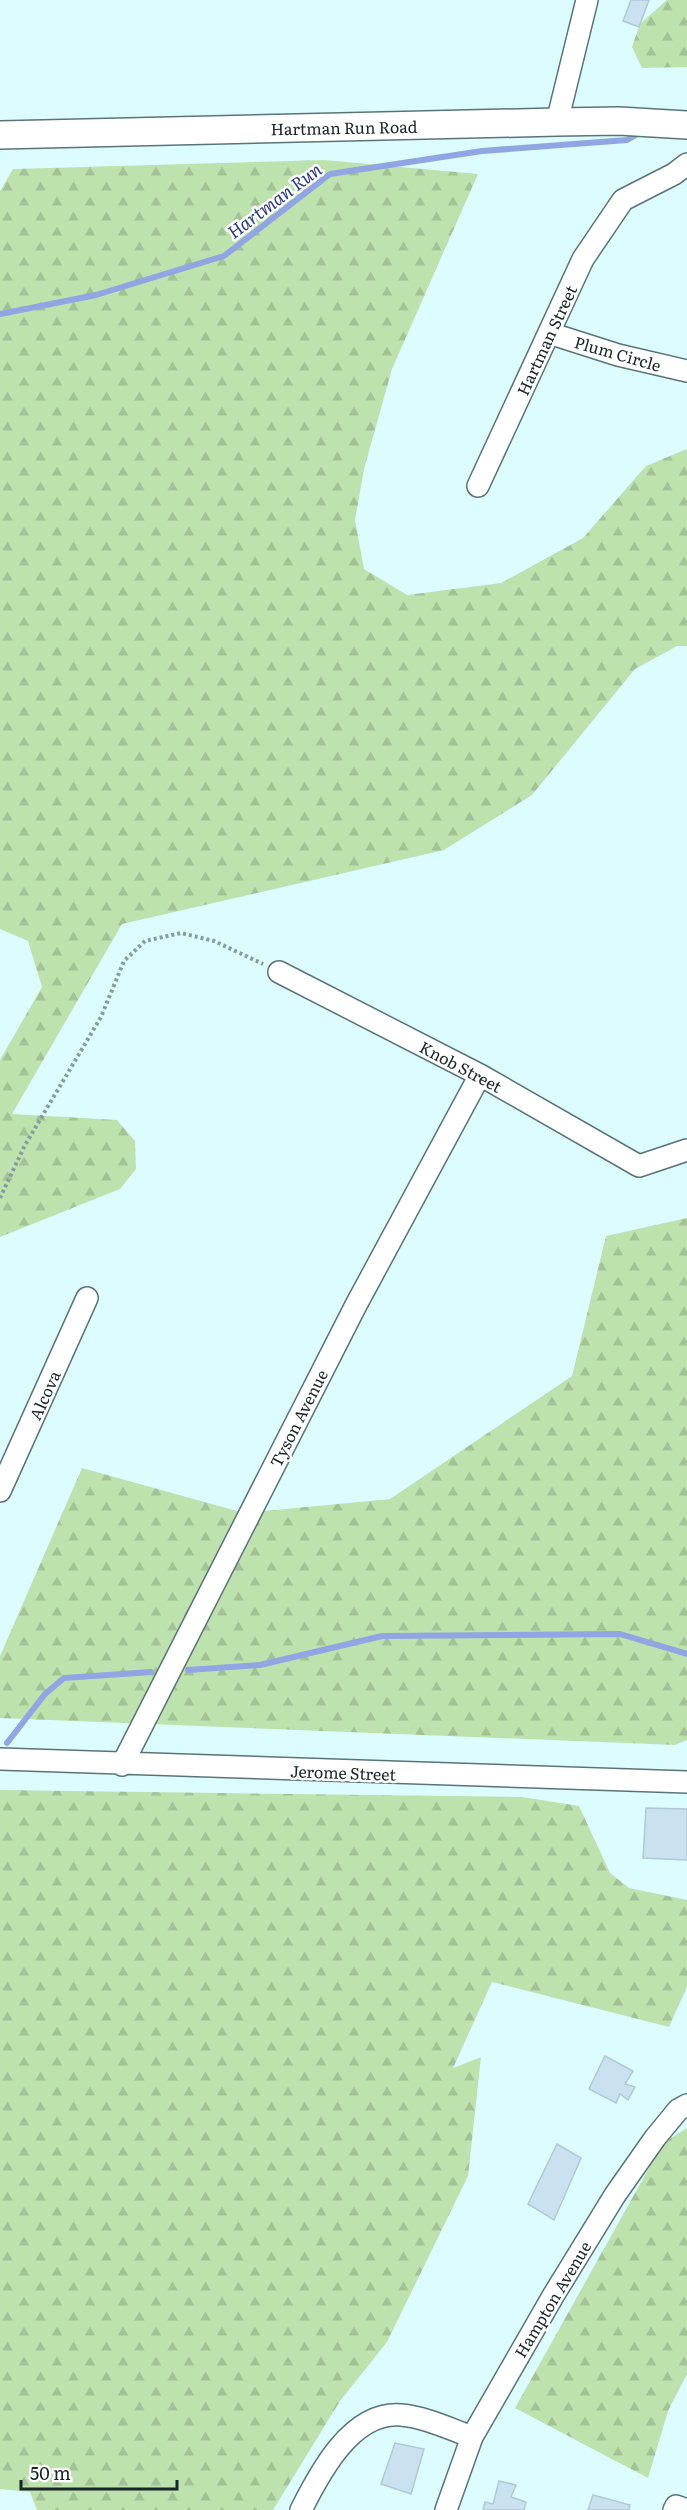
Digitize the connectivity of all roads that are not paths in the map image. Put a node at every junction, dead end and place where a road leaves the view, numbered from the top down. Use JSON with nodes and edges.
{"nodes":[{"id":1,"x":587,"y":0,"type":"edge"},
{"id":2,"x":557,"y":122,"type":"junction"},
{"id":3,"x":687,"y":125,"type":"edge"},
{"id":4,"x":0,"y":135,"type":"edge"},
{"id":5,"x":687,"y":164,"type":"edge"},
{"id":6,"x":549,"y":333,"type":"junction"},
{"id":7,"x":687,"y":371,"type":"edge"},
{"id":8,"x":478,"y":486,"type":"dead end"},
{"id":9,"x":279,"y":972,"type":"road end"},
{"id":10,"x":480,"y":1075,"type":"junction"},
{"id":11,"x":687,"y":1150,"type":"edge"},
{"id":12,"x":87,"y":1298,"type":"dead end"},
{"id":13,"x":0,"y":1491,"type":"edge"},
{"id":14,"x":0,"y":1759,"type":"edge"},
{"id":15,"x":122,"y":1765,"type":"junction"},
{"id":16,"x":687,"y":1782,"type":"edge"},
{"id":17,"x":687,"y":2105,"type":"edge"},
{"id":18,"x":472,"y":2437,"type":"junction"},
{"id":19,"x":301,"y":2510,"type":"edge"},
{"id":20,"x":446,"y":2510,"type":"edge"},
{"id":21,"x":674,"y":2510,"type":"edge"},
{"id":22,"x":687,"y":2510,"type":"edge"}],
"edges":[{"from":1,"to":2,"type":"street"},
{"from":2,"to":3,"type":"main road","name":"Hartman Run Road"},
{"from":2,"to":4,"type":"main road","name":"Hartman Run Road"},
{"from":5,"to":6,"type":"street","name":"Hartman Street"},
{"from":6,"to":7,"type":"street","name":"Plum Circle"},
{"from":6,"to":8,"type":"street","name":"Hartman Street"},
{"from":9,"to":10,"type":"street","name":"Knob Street"},
{"from":10,"to":11,"type":"street","name":"Knob Street"},
{"from":10,"to":15,"type":"street","name":"Tyson Avenue"},
{"from":12,"to":13,"type":"street","name":"Alcova"},
{"from":14,"to":15,"type":"street","name":"Jerome Street"},
{"from":15,"to":16,"type":"street","name":"Jerome Street"},
{"from":17,"to":18,"type":"street","name":"Hampton Avenue"},
{"from":18,"to":19,"type":"street"},
{"from":18,"to":20,"type":"street","name":"Hampton Avenue"},
{"from":21,"to":22,"type":"street"}]}
